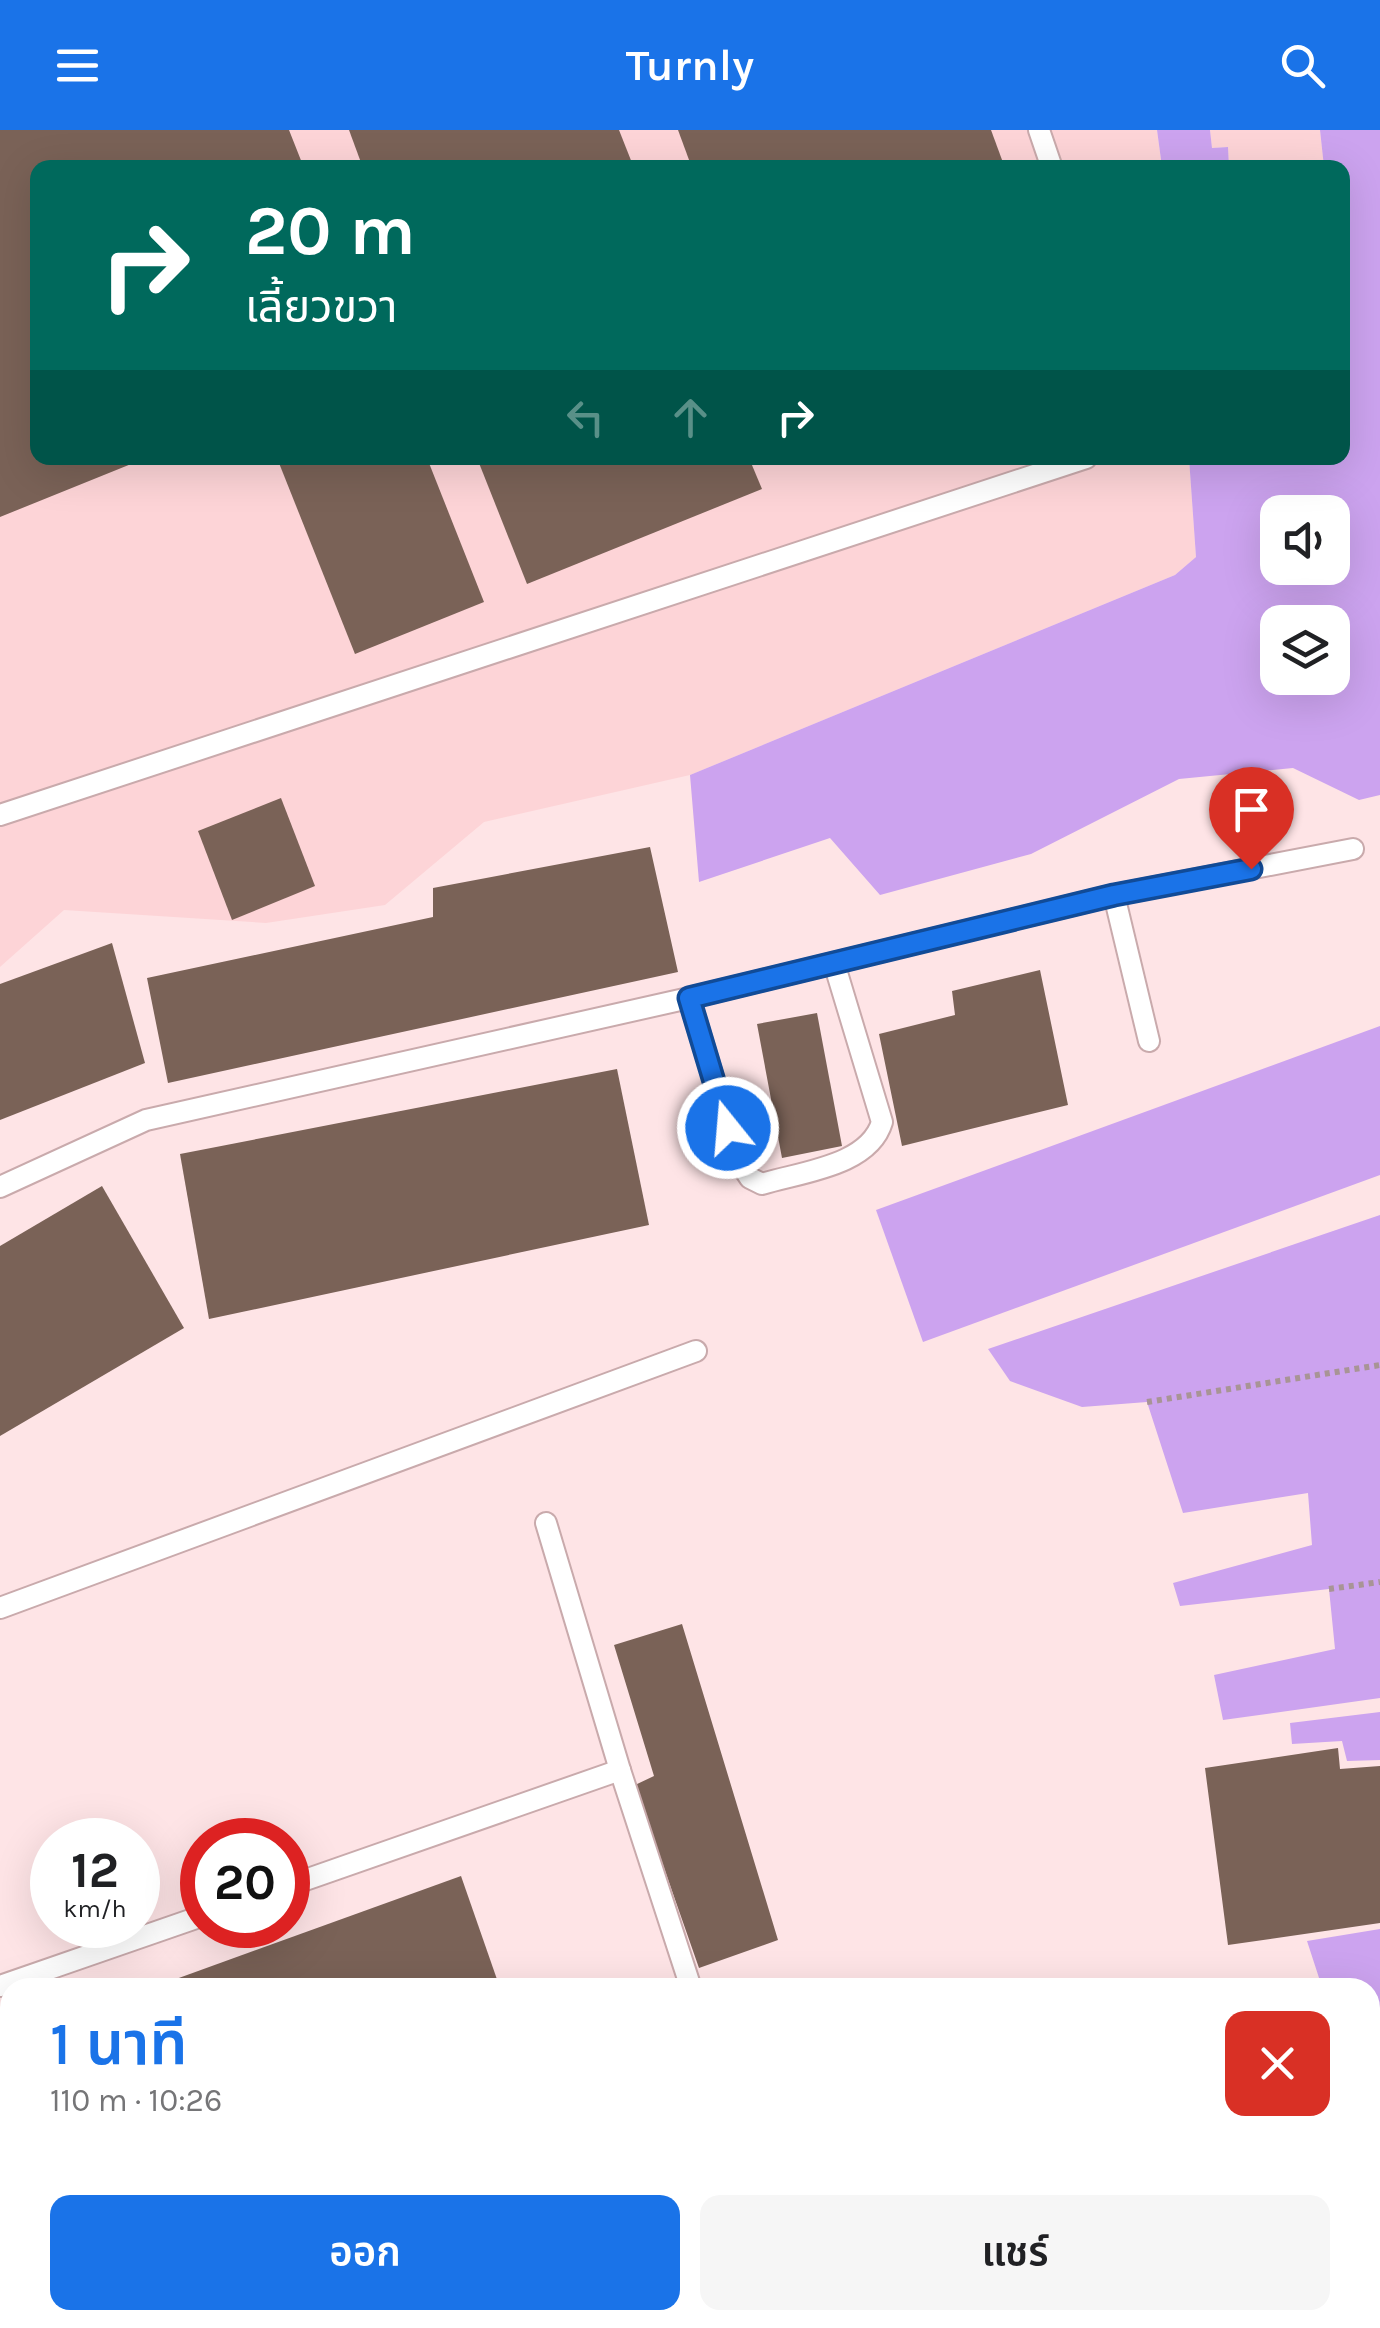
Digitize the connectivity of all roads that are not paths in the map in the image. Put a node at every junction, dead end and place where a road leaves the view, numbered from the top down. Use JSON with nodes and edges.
{"nodes":[{"id":1,"x":1039,"y":130,"type":"edge"},
{"id":2,"x":1049,"y":160,"type":"edge"},
{"id":3,"x":1065,"y":465,"type":"edge"},
{"id":4,"x":0,"y":814,"type":"edge"},
{"id":5,"x":1354,"y":849,"type":"dead end"},
{"id":6,"x":1114,"y":895,"type":"junction"},
{"id":7,"x":834,"y":963,"type":"junction"},
{"id":8,"x":689,"y":998,"type":"junction"},
{"id":9,"x":1149,"y":1040,"type":"dead end"},
{"id":10,"x":0,"y":1187,"type":"edge"},
{"id":11,"x":696,"y":1352,"type":"dead end"},
{"id":12,"x":546,"y":1523,"type":"dead end"},
{"id":13,"x":0,"y":1608,"type":"edge"},
{"id":14,"x":620,"y":1770,"type":"junction"},
{"id":15,"x":310,"y":1878,"type":"edge"},
{"id":16,"x":180,"y":1924,"type":"edge"},
{"id":17,"x":23,"y":1978,"type":"edge"},
{"id":18,"x":688,"y":1978,"type":"edge"}],
"edges":[{"from":1,"to":2,"type":"lane"},
{"from":3,"to":4,"type":"lane"},
{"from":5,"to":6,"type":"lane"},
{"from":6,"to":7,"type":"lane"},
{"from":6,"to":9,"type":"lane"},
{"from":7,"to":8,"type":"lane"},
{"from":7,"to":8,"type":"lane"},
{"from":8,"to":10,"type":"lane"},
{"from":11,"to":13,"type":"lane"},
{"from":12,"to":14,"type":"lane"},
{"from":14,"to":15,"type":"lane"},
{"from":14,"to":18,"type":"lane"},
{"from":16,"to":17,"type":"lane"}]}
